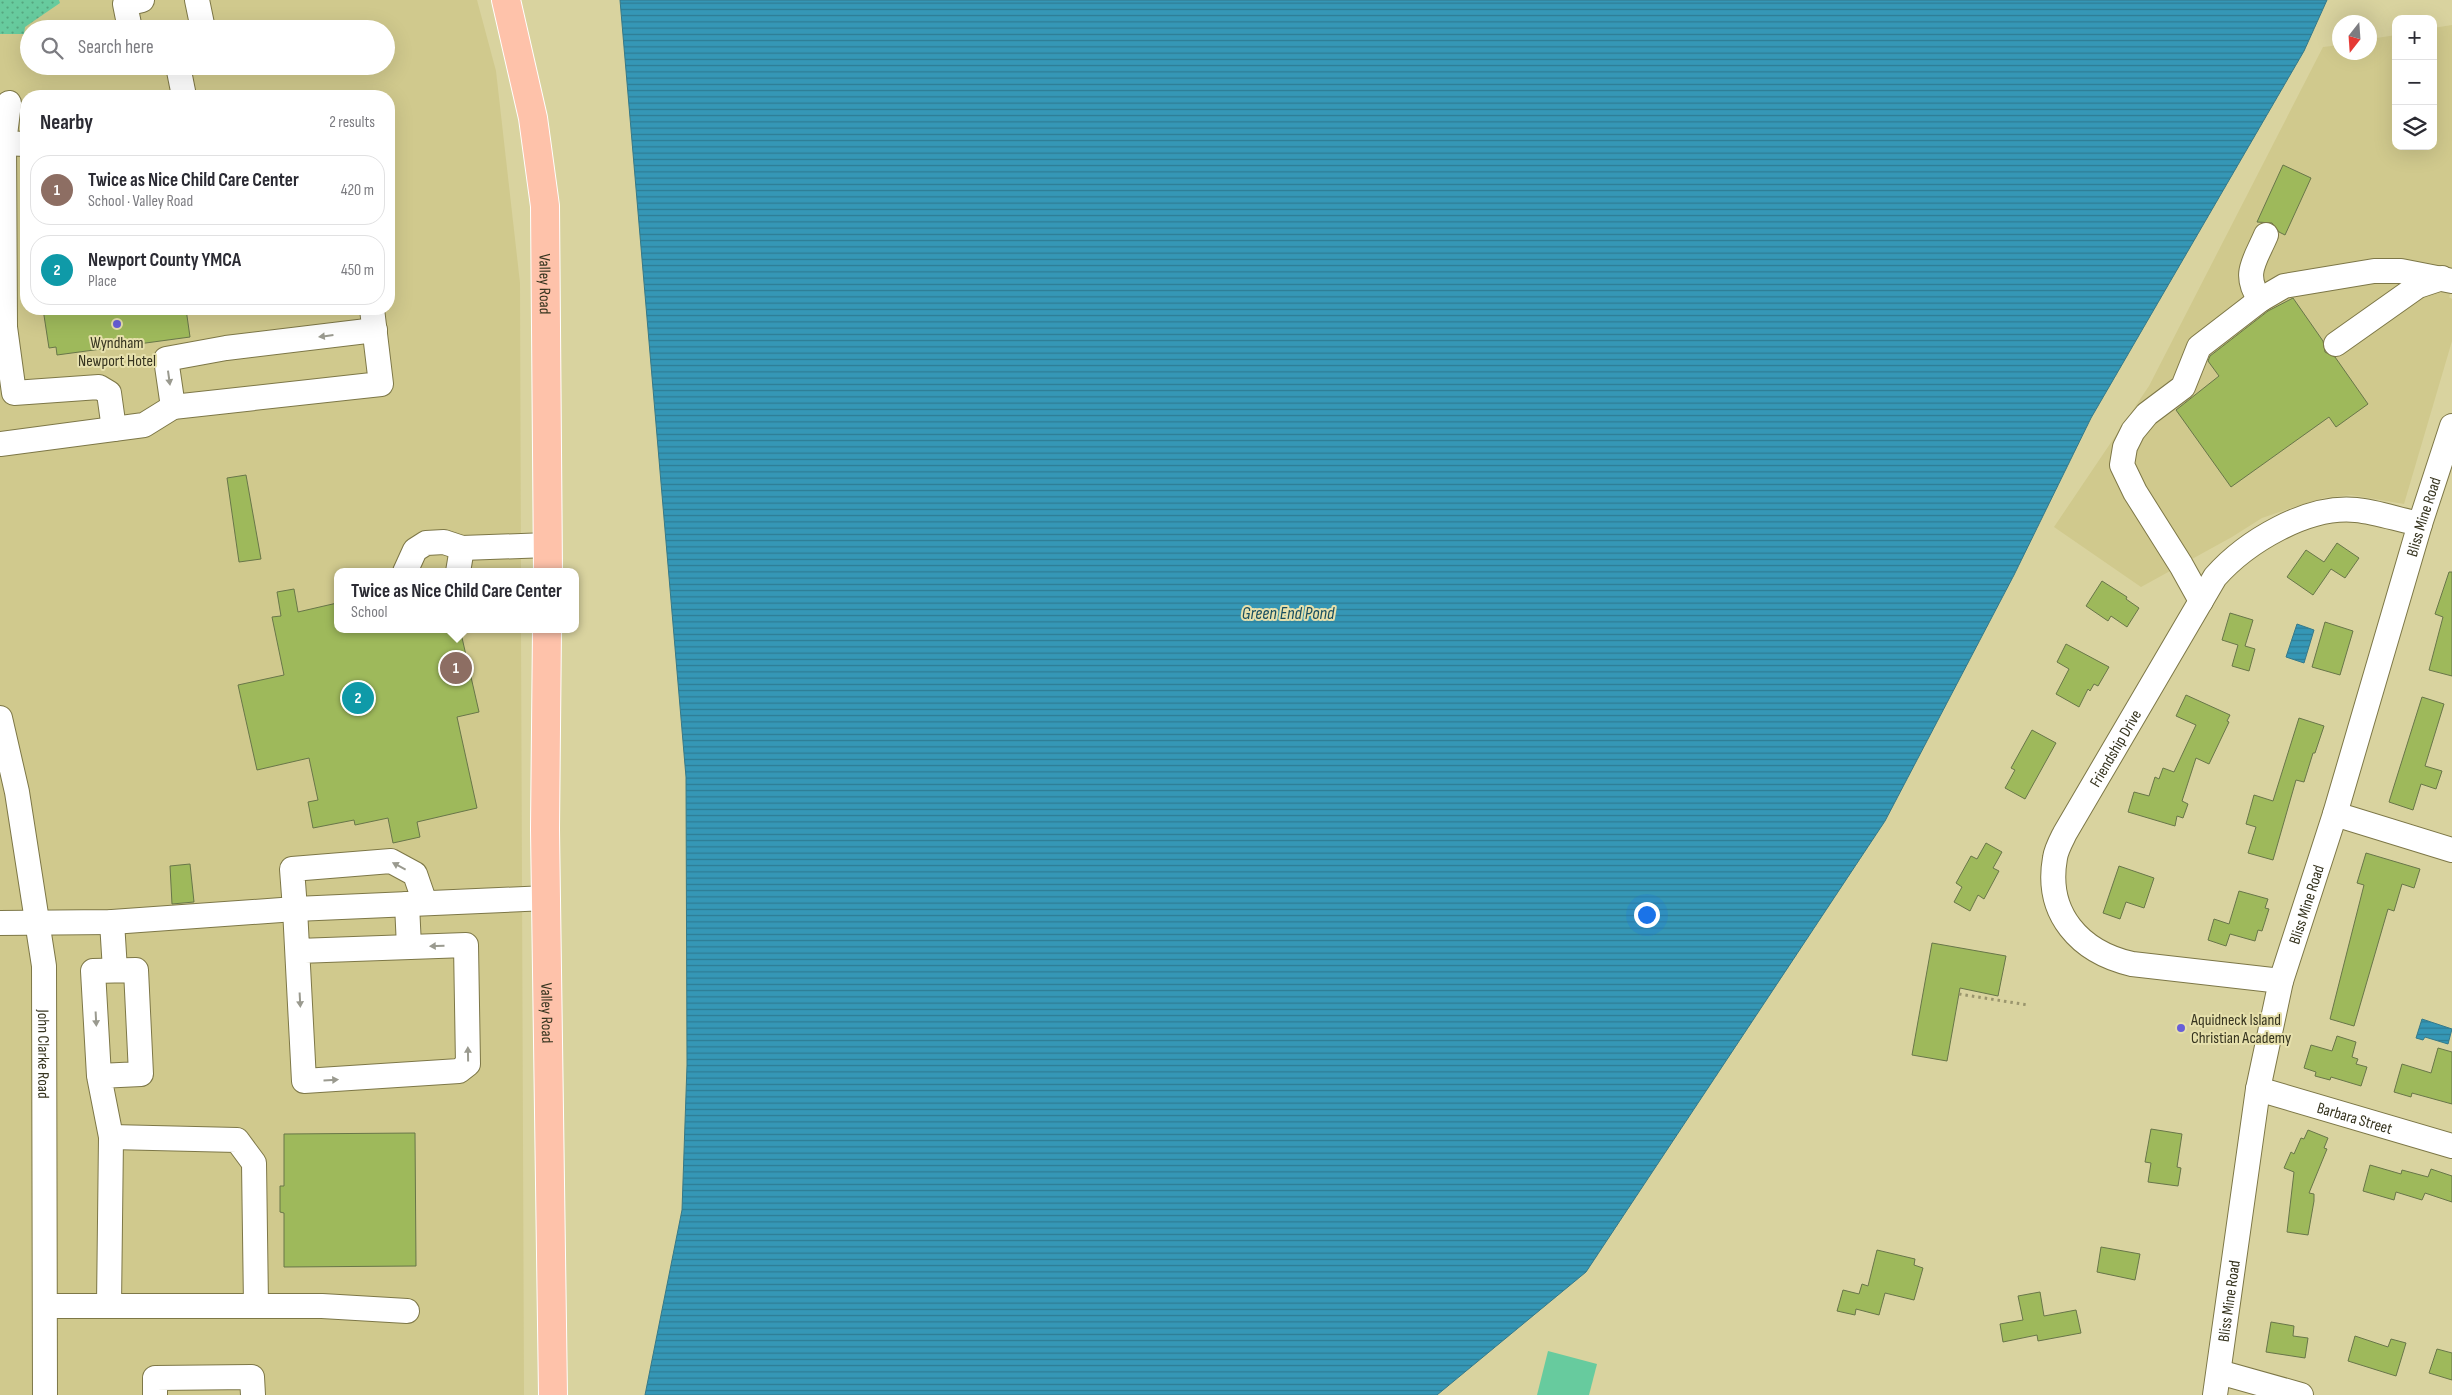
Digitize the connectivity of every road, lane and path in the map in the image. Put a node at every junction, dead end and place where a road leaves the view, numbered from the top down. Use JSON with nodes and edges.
{"nodes":[{"id":1,"x":142,"y":0,"type":"edge"},
{"id":2,"x":197,"y":0,"type":"edge"},
{"id":3,"x":506,"y":0,"type":"edge"},
{"id":4,"x":128,"y":20,"type":"edge"},
{"id":5,"x":201,"y":20,"type":"edge"},
{"id":6,"x":180,"y":75,"type":"edge"},
{"id":7,"x":183,"y":90,"type":"edge"},
{"id":8,"x":9,"y":103,"type":"dead end"},
{"id":9,"x":10,"y":143,"type":"edge"},
{"id":10,"x":2266,"y":234,"type":"dead end"},
{"id":11,"x":2447,"y":280,"type":"edge"},
{"id":12,"x":2260,"y":300,"type":"junction"},
{"id":13,"x":373,"y":320,"type":"edge"},
{"id":14,"x":2336,"y":344,"type":"dead end"},
{"id":15,"x":173,"y":407,"type":"junction"},
{"id":16,"x":2452,"y":426,"type":"edge"},
{"id":17,"x":114,"y":429,"type":"junction"},
{"id":18,"x":0,"y":444,"type":"edge"},
{"id":19,"x":2420,"y":524,"type":"junction"},
{"id":20,"x":462,"y":548,"type":"junction"},
{"id":21,"x":548,"y":559,"type":"edge"},
{"id":22,"x":407,"y":568,"type":"edge"},
{"id":23,"x":459,"y":568,"type":"edge"},
{"id":24,"x":2201,"y":601,"type":"junction"},
{"id":25,"x":547,"y":633,"type":"edge"},
{"id":26,"x":0,"y":718,"type":"edge"},
{"id":27,"x":2335,"y":814,"type":"junction"},
{"id":28,"x":2452,"y":850,"type":"edge"},
{"id":29,"x":547,"y":898,"type":"junction"},
{"id":30,"x":416,"y":904,"type":"junction"},
{"id":31,"x":295,"y":909,"type":"junction"},
{"id":32,"x":112,"y":922,"type":"junction"},
{"id":33,"x":0,"y":923,"type":"edge"},
{"id":34,"x":36,"y":923,"type":"junction"},
{"id":35,"x":409,"y":947,"type":"junction"},
{"id":36,"x":298,"y":951,"type":"junction"},
{"id":37,"x":115,"y":970,"type":"junction"},
{"id":38,"x":2281,"y":981,"type":"junction"},
{"id":39,"x":1959,"y":994,"type":"dead end"},
{"id":40,"x":2028,"y":1005,"type":"dead end"},
{"id":41,"x":99,"y":1076,"type":"junction"},
{"id":42,"x":2258,"y":1089,"type":"junction"},
{"id":43,"x":111,"y":1137,"type":"junction"},
{"id":44,"x":2452,"y":1146,"type":"edge"},
{"id":45,"x":109,"y":1305,"type":"junction"},
{"id":46,"x":256,"y":1305,"type":"junction"},
{"id":47,"x":45,"y":1306,"type":"junction"},
{"id":48,"x":407,"y":1311,"type":"dead end"},
{"id":49,"x":2219,"y":1372,"type":"junction"},
{"id":50,"x":45,"y":1395,"type":"edge"},
{"id":51,"x":155,"y":1395,"type":"edge"},
{"id":52,"x":253,"y":1395,"type":"edge"},
{"id":53,"x":553,"y":1395,"type":"edge"},
{"id":54,"x":2215,"y":1395,"type":"edge"},
{"id":55,"x":2301,"y":1395,"type":"edge"}],
"edges":[{"from":1,"to":4,"type":"street"},
{"from":2,"to":5,"type":"street"},
{"from":3,"to":21,"type":"main road","name":"Valley Road"},
{"from":6,"to":7,"type":"street"},
{"from":8,"to":9,"type":"street"},
{"from":9,"to":17,"type":"street"},
{"from":10,"to":12,"type":"street"},
{"from":11,"to":12,"type":"street"},
{"from":11,"to":14,"type":"street"},
{"from":12,"to":24,"type":"street"},
{"from":13,"to":15,"type":"street","one_way":true},
{"from":13,"to":15,"type":"street"},
{"from":15,"to":17,"type":"street"},
{"from":16,"to":19,"type":"street","name":"Bliss Mine Road"},
{"from":17,"to":18,"type":"street"},
{"from":19,"to":24,"type":"street","name":"Friendship Drive"},
{"from":19,"to":27,"type":"street","name":"Bliss Mine Road"},
{"from":20,"to":21,"type":"street"},
{"from":20,"to":22,"type":"street"},
{"from":20,"to":23,"type":"street"},
{"from":24,"to":38,"type":"street","name":"Friendship Drive"},
{"from":25,"to":29,"type":"main road","name":"Valley Road"},
{"from":26,"to":34,"type":"street","name":"John Clarke Road"},
{"from":27,"to":28,"type":"street"},
{"from":27,"to":38,"type":"street","name":"Bliss Mine Road"},
{"from":29,"to":30,"type":"street"},
{"from":29,"to":53,"type":"main road","name":"Valley Road"},
{"from":30,"to":31,"type":"street"},
{"from":30,"to":31,"type":"street","one_way":true},
{"from":30,"to":35,"type":"street"},
{"from":31,"to":32,"type":"street"},
{"from":31,"to":36,"type":"street"},
{"from":32,"to":34,"type":"street"},
{"from":32,"to":37,"type":"street"},
{"from":33,"to":34,"type":"street"},
{"from":34,"to":47,"type":"street","name":"John Clarke Road"},
{"from":35,"to":36,"type":"street"},
{"from":36,"to":35,"type":"street","one_way":true},
{"from":37,"to":41,"type":"street","one_way":true},
{"from":37,"to":41,"type":"street"},
{"from":38,"to":42,"type":"street","name":"Bliss Mine Road"},
{"from":39,"to":40,"type":"path"},
{"from":41,"to":43,"type":"street"},
{"from":42,"to":44,"type":"street","name":"Barbara Street"},
{"from":42,"to":49,"type":"street","name":"Bliss Mine Road"},
{"from":43,"to":45,"type":"street"},
{"from":43,"to":46,"type":"street"},
{"from":45,"to":46,"type":"street"},
{"from":45,"to":47,"type":"street"},
{"from":46,"to":48,"type":"street"},
{"from":47,"to":50,"type":"street","name":"John Clarke Road"},
{"from":49,"to":54,"type":"street","name":"Bliss Mine Road"},
{"from":49,"to":55,"type":"street"},
{"from":51,"to":52,"type":"street"}]}
